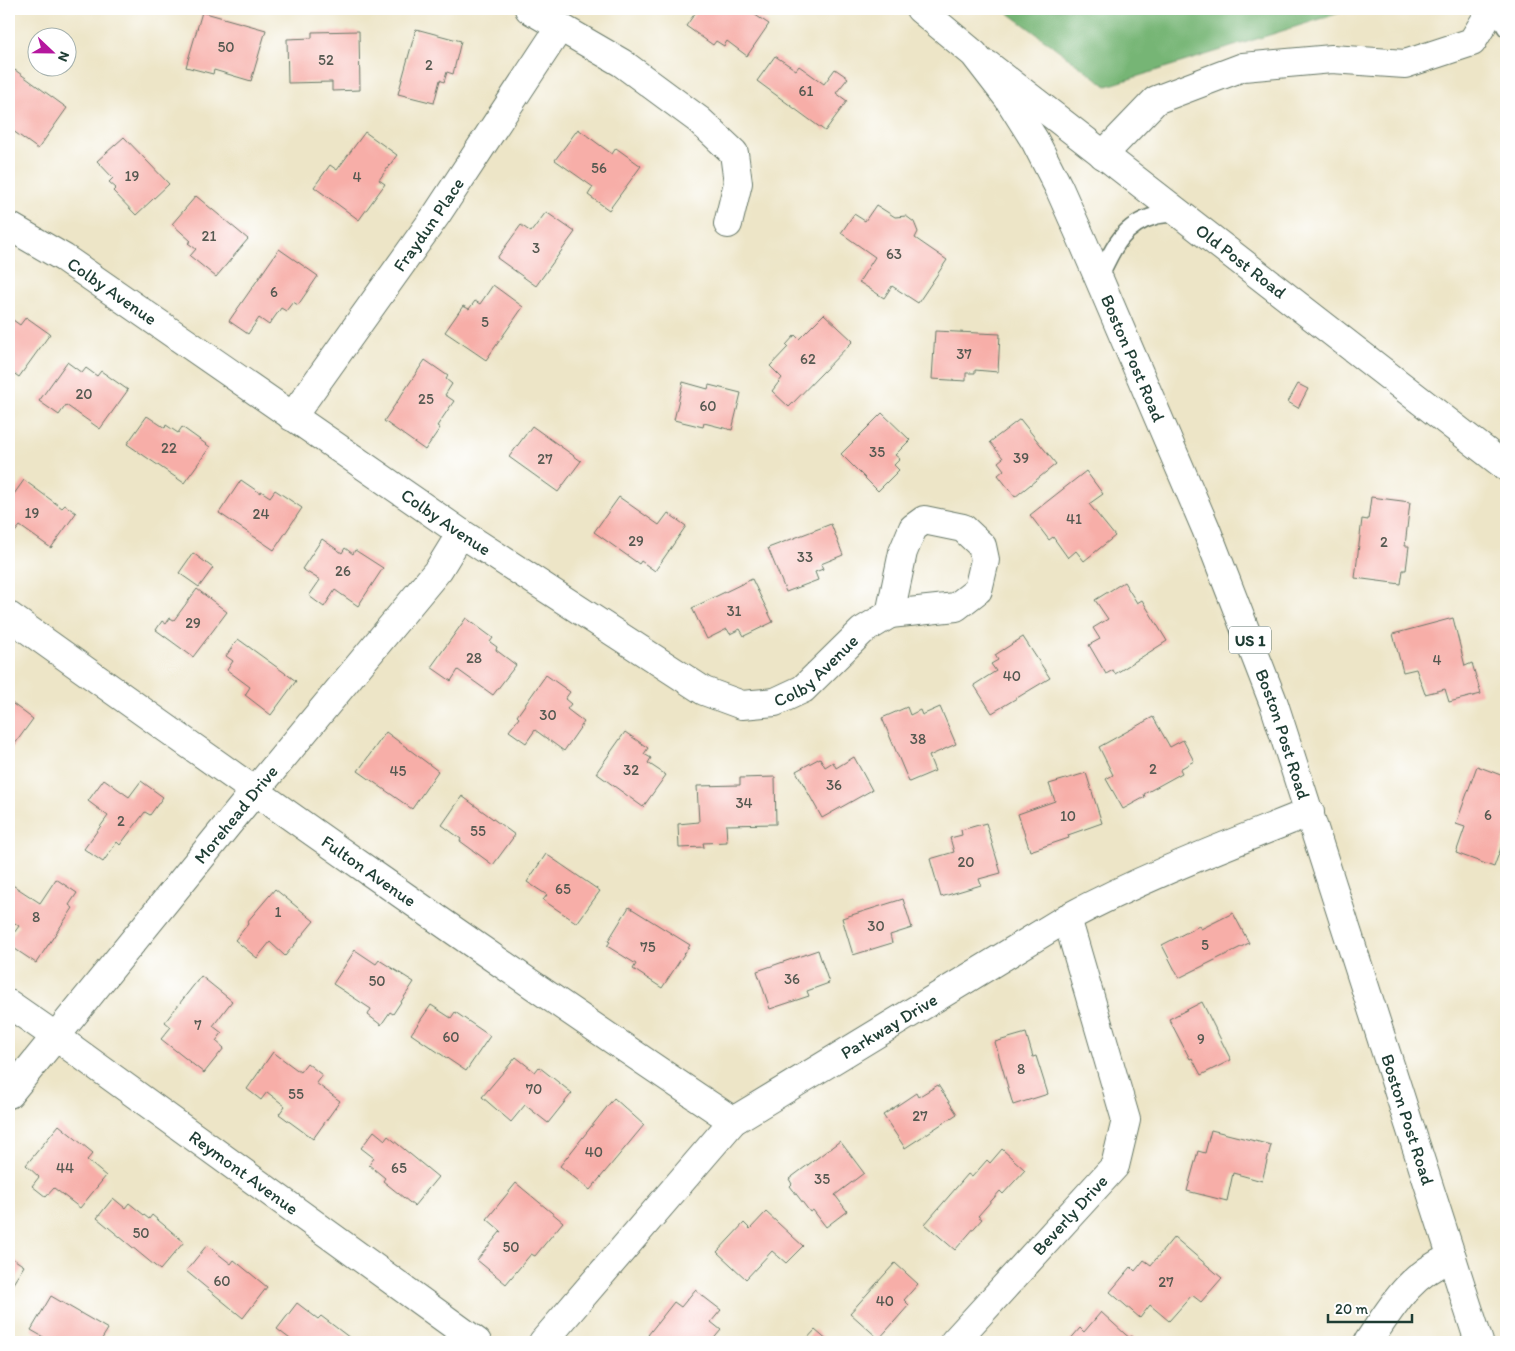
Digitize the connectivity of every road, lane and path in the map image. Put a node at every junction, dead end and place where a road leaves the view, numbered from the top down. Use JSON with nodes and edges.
{"nodes":[{"id":1,"x":529,"y":9,"type":"edge"},
{"id":2,"x":920,"y":9,"type":"edge"},
{"id":3,"x":1493,"y":9,"type":"edge"},
{"id":4,"x":560,"y":27,"type":"junction"},
{"id":5,"x":1506,"y":28,"type":"edge"},
{"id":6,"x":974,"y":54,"type":"junction"},
{"id":7,"x":1103,"y":155,"type":"junction"},
{"id":8,"x":1178,"y":213,"type":"junction"},
{"id":9,"x":728,"y":224,"type":"dead end"},
{"id":10,"x":9,"y":226,"type":"edge"},
{"id":11,"x":1099,"y":278,"type":"junction"},
{"id":12,"x":292,"y":417,"type":"junction"},
{"id":13,"x":1506,"y":468,"type":"edge"},
{"id":14,"x":461,"y":533,"type":"junction"},
{"id":15,"x":890,"y":614,"type":"dead end"},
{"id":16,"x":9,"y":616,"type":"edge"},
{"id":17,"x":255,"y":791,"type":"junction"},
{"id":18,"x":1310,"y":812,"type":"junction"},
{"id":19,"x":1067,"y":918,"type":"junction"},
{"id":20,"x":9,"y":1004,"type":"edge"},
{"id":21,"x":55,"y":1036,"type":"junction"},
{"id":22,"x":9,"y":1094,"type":"edge"},
{"id":23,"x":733,"y":1121,"type":"junction"},
{"id":24,"x":1452,"y":1257,"type":"junction"},
{"id":25,"x":477,"y":1342,"type":"edge"},
{"id":26,"x":543,"y":1342,"type":"edge"},
{"id":27,"x":954,"y":1342,"type":"edge"},
{"id":28,"x":1368,"y":1342,"type":"edge"},
{"id":29,"x":1479,"y":1342,"type":"edge"}],
"edges":[{"from":1,"to":4,"type":"street"},
{"from":2,"to":6,"type":"street","name":"Boston Post Road","number":"US 1"},
{"from":3,"to":5,"type":"lane"},
{"from":3,"to":7,"type":"street"},
{"from":4,"to":9,"type":"street"},
{"from":4,"to":12,"type":"street","name":"Fraydun Place"},
{"from":6,"to":7,"type":"street","name":"Old Post Road"},
{"from":6,"to":11,"type":"street","name":"Boston Post Road","number":"US 1"},
{"from":7,"to":8,"type":"street","name":"Old Post Road"},
{"from":8,"to":11,"type":"lane"},
{"from":8,"to":13,"type":"street","name":"Old Post Road"},
{"from":10,"to":12,"type":"street","name":"Colby Avenue"},
{"from":11,"to":18,"type":"street","name":"Boston Post Road","number":"US 1"},
{"from":12,"to":14,"type":"street","name":"Colby Avenue"},
{"from":14,"to":15,"type":"street","name":"Colby Avenue"},
{"from":14,"to":17,"type":"street","name":"Morehead Drive"},
{"from":16,"to":17,"type":"street","name":"Fulton Avenue"},
{"from":17,"to":21,"type":"street","name":"Morehead Drive"},
{"from":17,"to":23,"type":"street","name":"Fulton Avenue"},
{"from":18,"to":19,"type":"street","name":"Parkway Drive"},
{"from":18,"to":24,"type":"street","name":"Boston Post Road","number":"US 1"},
{"from":19,"to":23,"type":"street","name":"Parkway Drive"},
{"from":19,"to":27,"type":"street","name":"Beverly Drive"},
{"from":20,"to":21,"type":"street","name":"Reymont Avenue"},
{"from":21,"to":22,"type":"street","name":"Morehead Drive"},
{"from":21,"to":25,"type":"street","name":"Reymont Avenue"},
{"from":23,"to":26,"type":"street","name":"Parkway Drive"},
{"from":24,"to":28,"type":"street"},
{"from":24,"to":29,"type":"street","name":"Boston Post Road","number":"US 1"}]}
